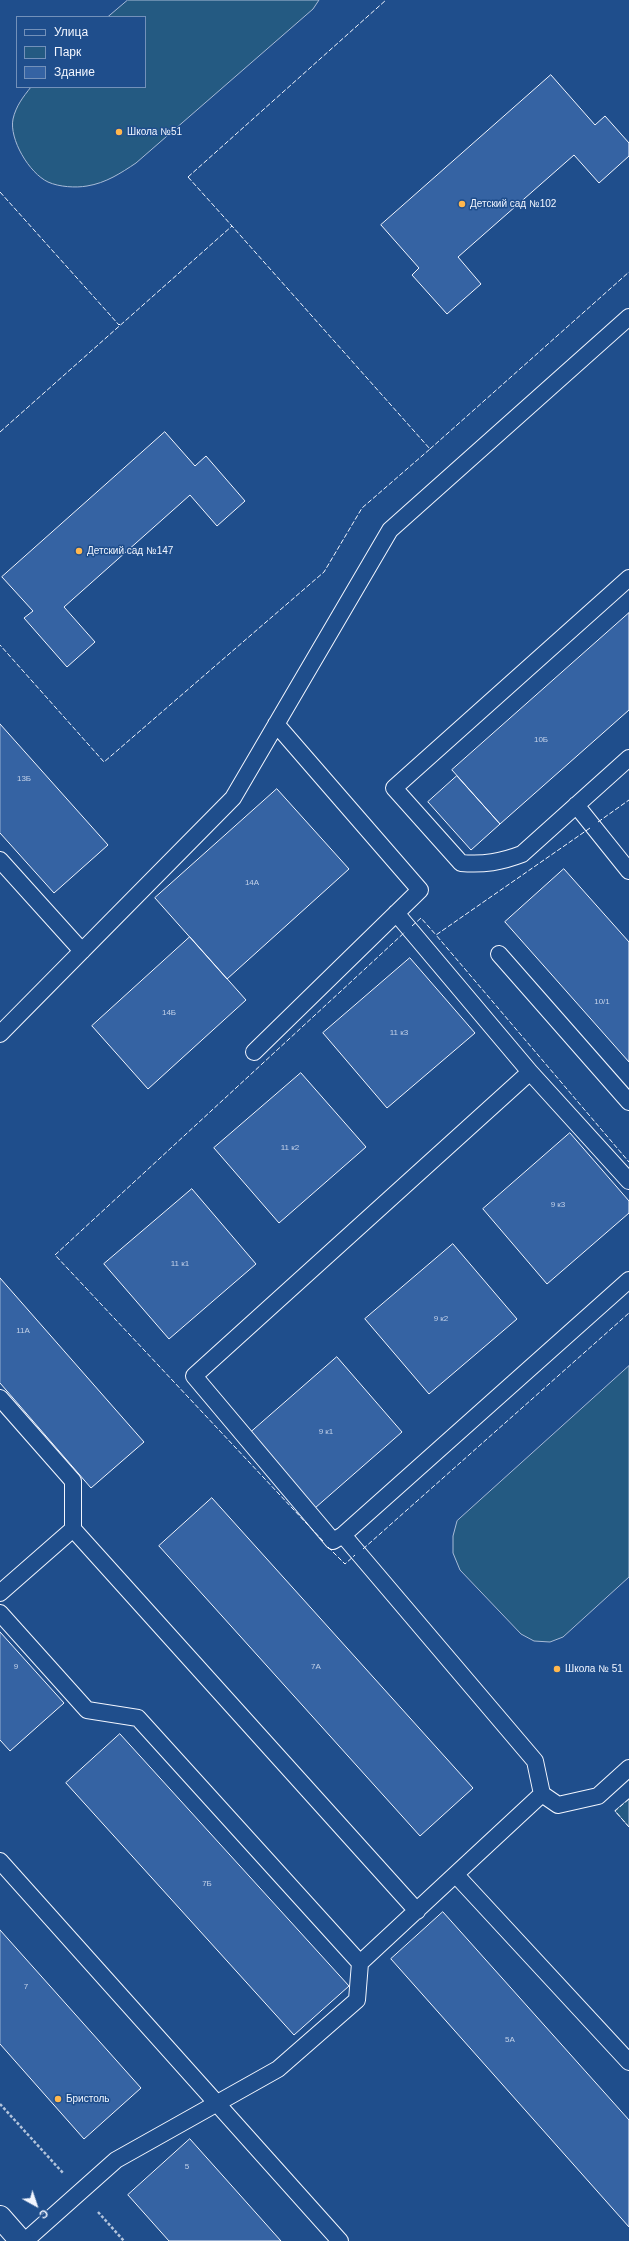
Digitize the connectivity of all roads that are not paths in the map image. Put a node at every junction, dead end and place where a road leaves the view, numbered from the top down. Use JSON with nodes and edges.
{"nodes":[{"id":1,"x":629,"y":317,"type":"edge"},
{"id":2,"x":629,"y":578,"type":"edge"},
{"id":3,"x":276,"y":724,"type":"junction"},
{"id":4,"x":629,"y":758,"type":"edge"},
{"id":5,"x":576,"y":806,"type":"junction"},
{"id":6,"x":0,"y":860,"type":"edge"},
{"id":7,"x":629,"y":871,"type":"edge"},
{"id":8,"x":396,"y":913,"type":"junction"},
{"id":9,"x":82,"y":951,"type":"junction"},
{"id":10,"x":499,"y":954,"type":"dead end"},
{"id":11,"x":0,"y":1034,"type":"edge"},
{"id":12,"x":254,"y":1052,"type":"dead end"},
{"id":13,"x":530,"y":1072,"type":"junction"},
{"id":14,"x":629,"y":1102,"type":"edge"},
{"id":15,"x":629,"y":1182,"type":"edge"},
{"id":16,"x":629,"y":1280,"type":"edge"},
{"id":17,"x":0,"y":1398,"type":"edge"},
{"id":18,"x":73,"y":1529,"type":"junction"},
{"id":19,"x":343,"y":1534,"type":"junction"},
{"id":20,"x":0,"y":1593,"type":"edge"},
{"id":21,"x":0,"y":1613,"type":"edge"},
{"id":22,"x":629,"y":1768,"type":"edge"},
{"id":23,"x":542,"y":1794,"type":"junction"},
{"id":24,"x":0,"y":1861,"type":"edge"},
{"id":25,"x":456,"y":1875,"type":"junction"},
{"id":26,"x":417,"y":1911,"type":"junction"},
{"id":27,"x":360,"y":1963,"type":"junction"},
{"id":28,"x":629,"y":2062,"type":"edge"},
{"id":29,"x":216,"y":2103,"type":"junction"},
{"id":30,"x":0,"y":2218,"type":"edge"},
{"id":31,"x":21,"y":2241,"type":"edge"},
{"id":32,"x":25,"y":2241,"type":"edge"},
{"id":33,"x":340,"y":2241,"type":"edge"}],
"edges":[{"from":1,"to":3,"type":"lane"},
{"from":2,"to":5,"type":"lane"},
{"from":3,"to":8,"type":"lane"},
{"from":3,"to":9,"type":"lane"},
{"from":4,"to":5,"type":"lane"},
{"from":5,"to":7,"type":"lane"},
{"from":6,"to":9,"type":"lane"},
{"from":8,"to":12,"type":"lane"},
{"from":8,"to":13,"type":"lane"},
{"from":9,"to":11,"type":"lane"},
{"from":10,"to":14,"type":"lane"},
{"from":13,"to":15,"type":"lane"},
{"from":13,"to":19,"type":"lane"},
{"from":16,"to":19,"type":"lane"},
{"from":17,"to":18,"type":"lane"},
{"from":18,"to":20,"type":"lane"},
{"from":18,"to":26,"type":"lane"},
{"from":19,"to":23,"type":"lane"},
{"from":21,"to":27,"type":"lane"},
{"from":22,"to":23,"type":"lane"},
{"from":23,"to":25,"type":"lane"},
{"from":24,"to":29,"type":"lane"},
{"from":25,"to":26,"type":"lane"},
{"from":25,"to":28,"type":"lane"},
{"from":26,"to":27,"type":"lane"},
{"from":27,"to":29,"type":"lane"},
{"from":29,"to":32,"type":"lane"},
{"from":29,"to":33,"type":"lane"},
{"from":30,"to":31,"type":"street"}]}
